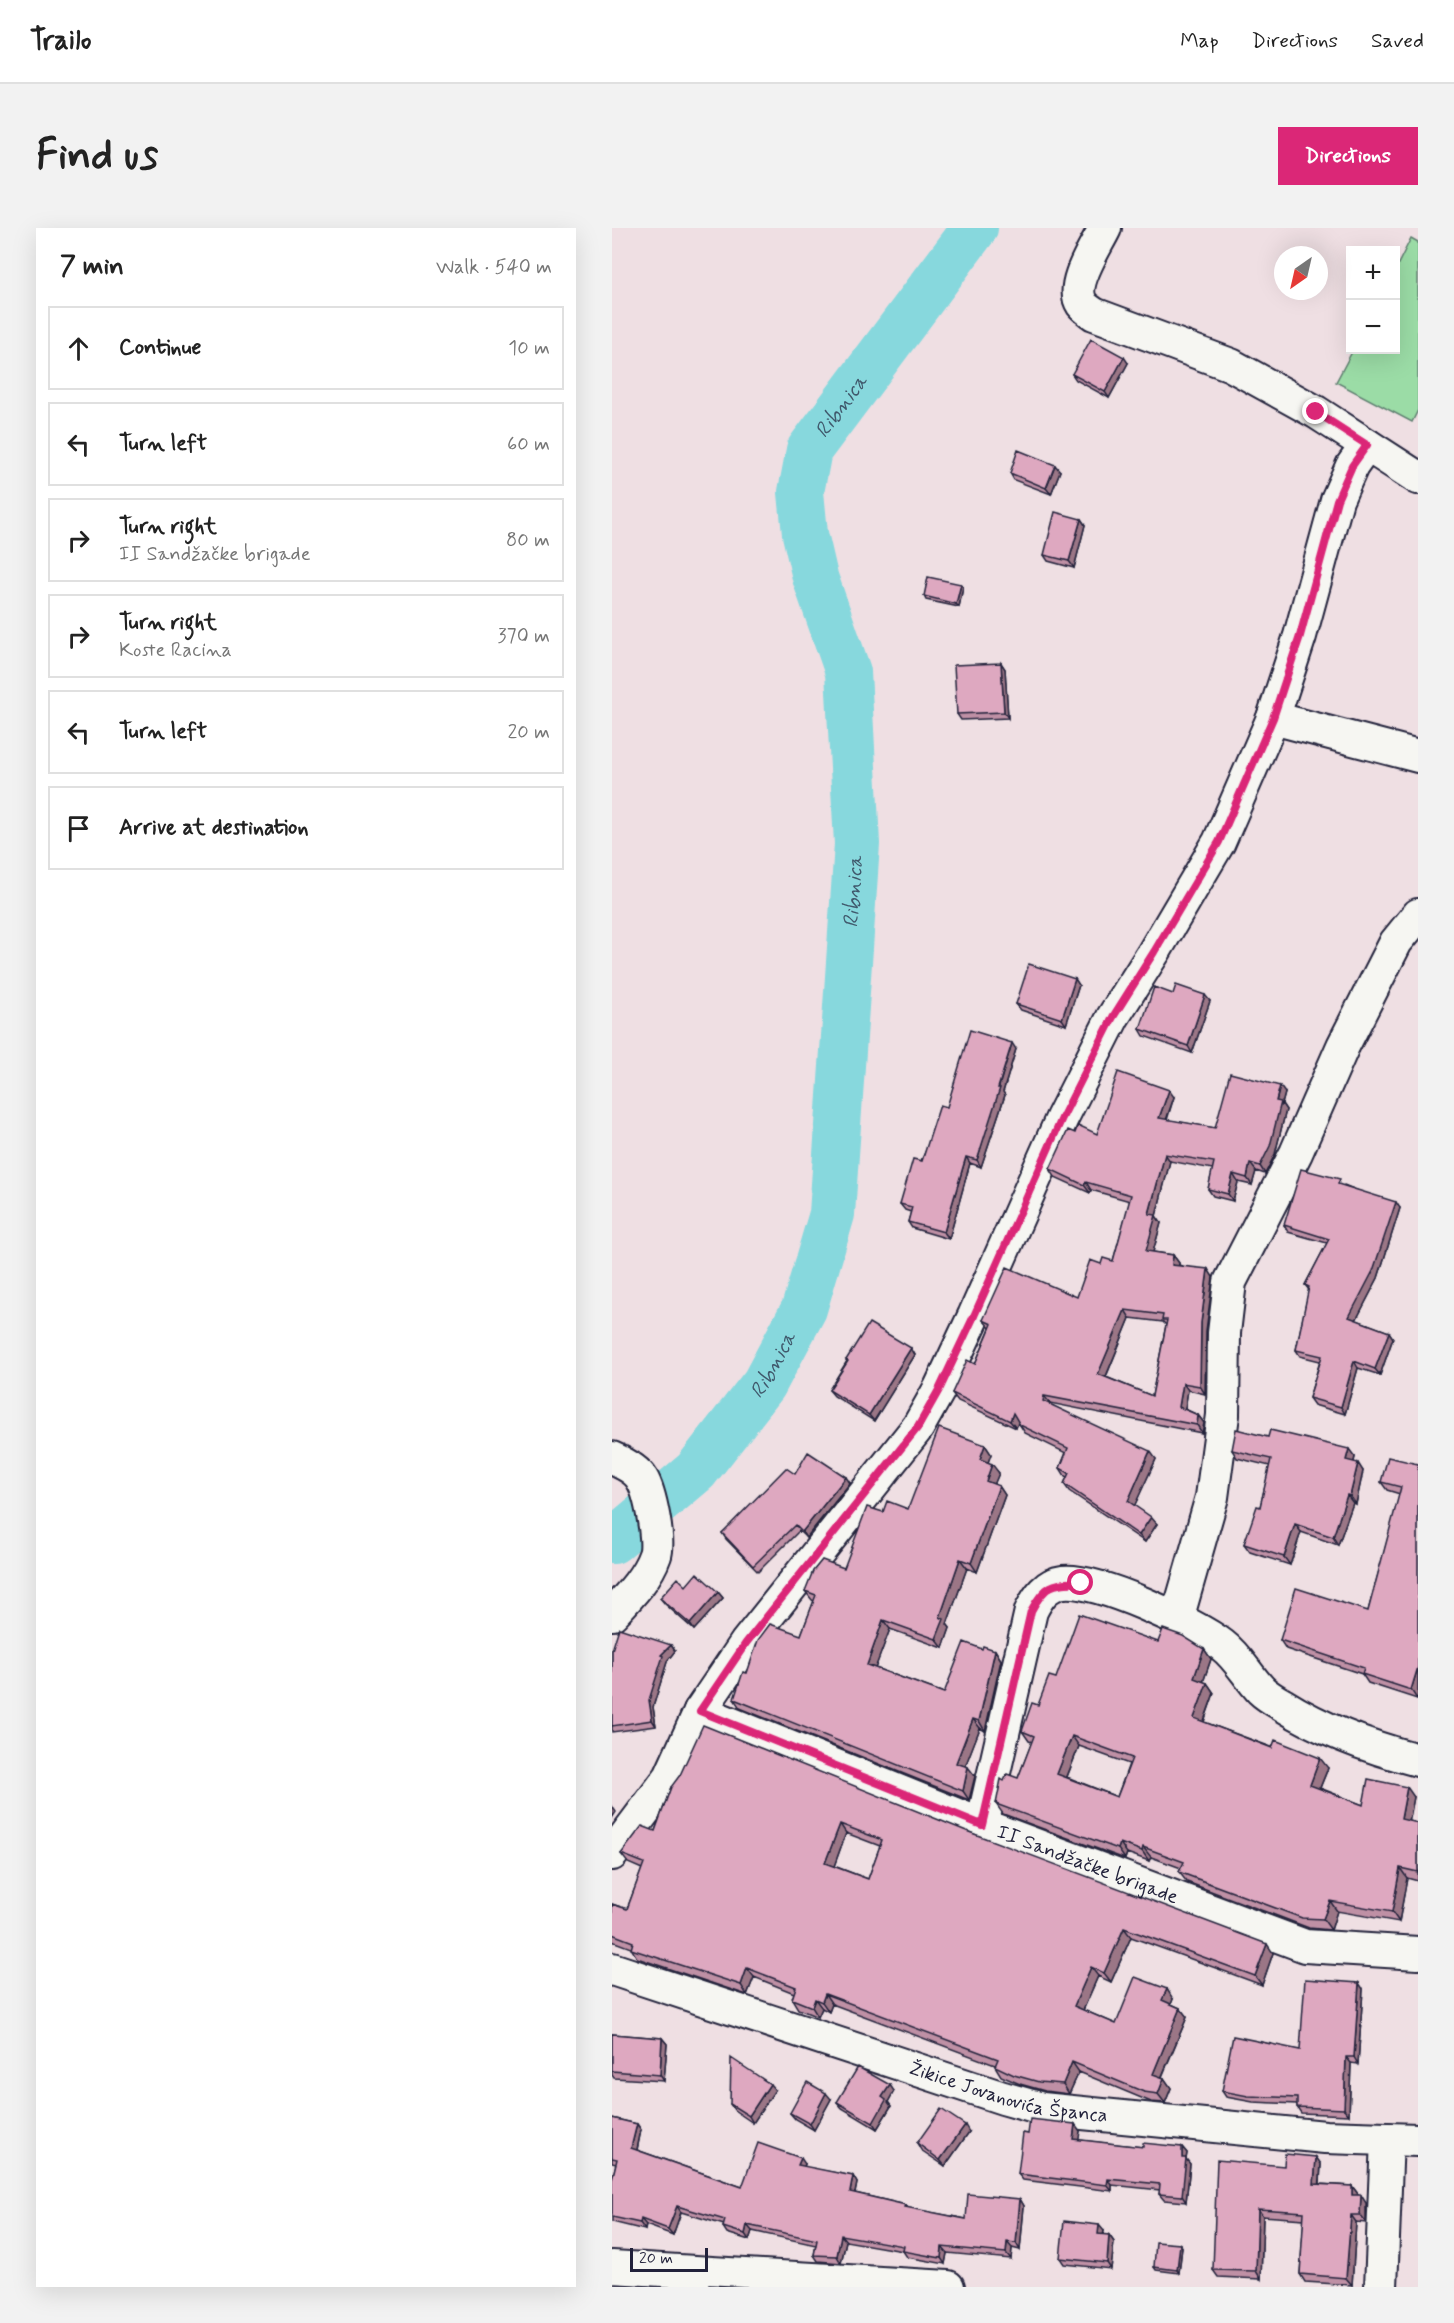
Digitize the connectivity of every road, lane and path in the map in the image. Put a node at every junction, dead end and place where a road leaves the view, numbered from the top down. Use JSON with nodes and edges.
{"nodes":[{"id":1,"x":1105,"y":228,"type":"edge"},
{"id":2,"x":1367,"y":445,"type":"junction"},
{"id":3,"x":1418,"y":478,"type":"edge"},
{"id":4,"x":1273,"y":718,"type":"junction"},
{"id":5,"x":1418,"y":756,"type":"edge"},
{"id":6,"x":1418,"y":915,"type":"edge"},
{"id":7,"x":612,"y":1458,"type":"edge"},
{"id":8,"x":612,"y":1614,"type":"edge"},
{"id":9,"x":1177,"y":1619,"type":"junction"},
{"id":10,"x":700,"y":1711,"type":"junction"},
{"id":11,"x":1418,"y":1760,"type":"edge"},
{"id":12,"x":982,"y":1825,"type":"junction"},
{"id":13,"x":612,"y":1854,"type":"edge"},
{"id":14,"x":1418,"y":1953,"type":"edge"},
{"id":15,"x":612,"y":1969,"type":"edge"},
{"id":16,"x":1387,"y":2139,"type":"junction"},
{"id":17,"x":1418,"y":2140,"type":"edge"},
{"id":18,"x":612,"y":2267,"type":"edge"},
{"id":19,"x":948,"y":2287,"type":"edge"},
{"id":20,"x":1381,"y":2287,"type":"edge"}],
"edges":[{"from":1,"to":2,"type":"street"},
{"from":2,"to":3,"type":"street"},
{"from":2,"to":4,"type":"street"},
{"from":4,"to":5,"type":"street"},
{"from":4,"to":10,"type":"street"},
{"from":6,"to":9,"type":"street"},
{"from":7,"to":8,"type":"street"},
{"from":9,"to":11,"type":"street"},
{"from":9,"to":12,"type":"street"},
{"from":10,"to":12,"type":"street","name":"II Sandžačke brigade"},
{"from":10,"to":13,"type":"street"},
{"from":12,"to":14,"type":"street","name":"II Sandžačke brigade"},
{"from":15,"to":16,"type":"street","name":"Žikice Jovanovića Španca"},
{"from":16,"to":17,"type":"street","name":"Žikice Jovanovića Španca"},
{"from":16,"to":20,"type":"street"},
{"from":18,"to":19,"type":"street"}]}
